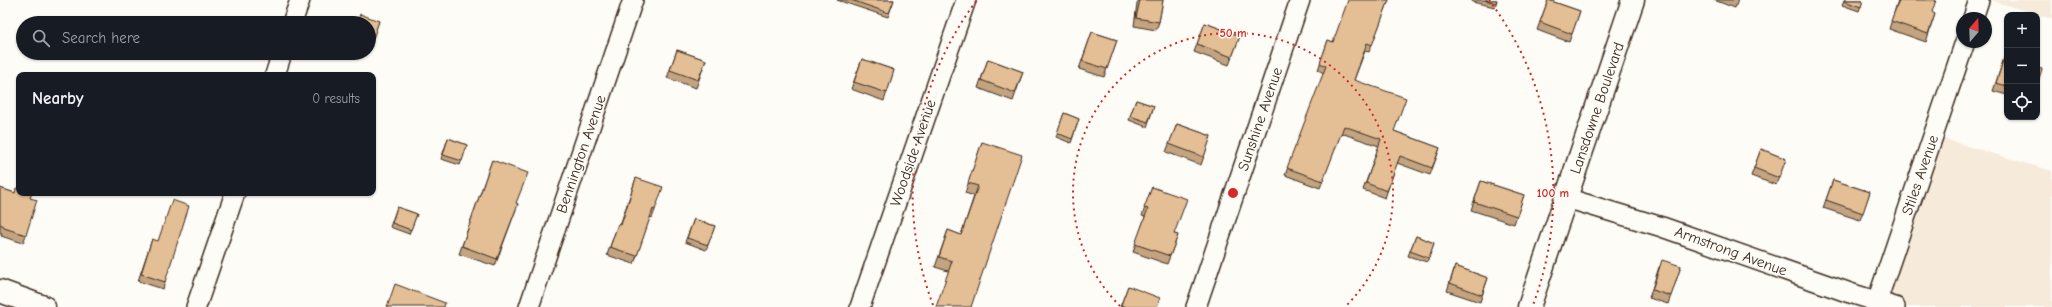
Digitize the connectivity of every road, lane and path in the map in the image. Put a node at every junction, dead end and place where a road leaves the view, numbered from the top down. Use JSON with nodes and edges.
{"nodes":[{"id":1,"x":300,"y":0,"type":"edge"},
{"id":2,"x":633,"y":0,"type":"edge"},
{"id":3,"x":966,"y":0,"type":"edge"},
{"id":4,"x":1300,"y":0,"type":"edge"},
{"id":5,"x":1633,"y":0,"type":"edge"},
{"id":6,"x":1979,"y":0,"type":"edge"},
{"id":7,"x":1975,"y":12,"type":"edge"},
{"id":8,"x":294,"y":16,"type":"edge"},
{"id":9,"x":1963,"y":48,"type":"edge"},
{"id":10,"x":280,"y":60,"type":"edge"},
{"id":11,"x":276,"y":72,"type":"edge"},
{"id":12,"x":234,"y":196,"type":"edge"},
{"id":13,"x":1566,"y":198,"type":"junction"},
{"id":14,"x":0,"y":291,"type":"edge"},
{"id":15,"x":1876,"y":304,"type":"edge"},
{"id":16,"x":44,"y":307,"type":"edge"},
{"id":17,"x":196,"y":307,"type":"edge"},
{"id":18,"x":529,"y":307,"type":"edge"},
{"id":19,"x":860,"y":307,"type":"edge"},
{"id":20,"x":1196,"y":307,"type":"edge"},
{"id":21,"x":1529,"y":307,"type":"edge"},
{"id":22,"x":1895,"y":307,"type":"edge"}],
"edges":[{"from":1,"to":8,"type":"street"},
{"from":2,"to":18,"type":"street","name":"Bennington Avenue"},
{"from":3,"to":19,"type":"street","name":"Woodside Avenue"},
{"from":4,"to":20,"type":"street","name":"Sunshine Avenue"},
{"from":5,"to":13,"type":"street","name":"Lansdowne Boulevard"},
{"from":6,"to":7,"type":"street"},
{"from":9,"to":15,"type":"street","name":"Stiles Avenue"},
{"from":10,"to":11,"type":"street"},
{"from":12,"to":17,"type":"street"},
{"from":13,"to":15,"type":"street","name":"Armstrong Avenue"},
{"from":13,"to":21,"type":"street","name":"Lansdowne Boulevard"},
{"from":14,"to":16,"type":"street"},
{"from":15,"to":22,"type":"street","name":"Armstrong Avenue"}]}
